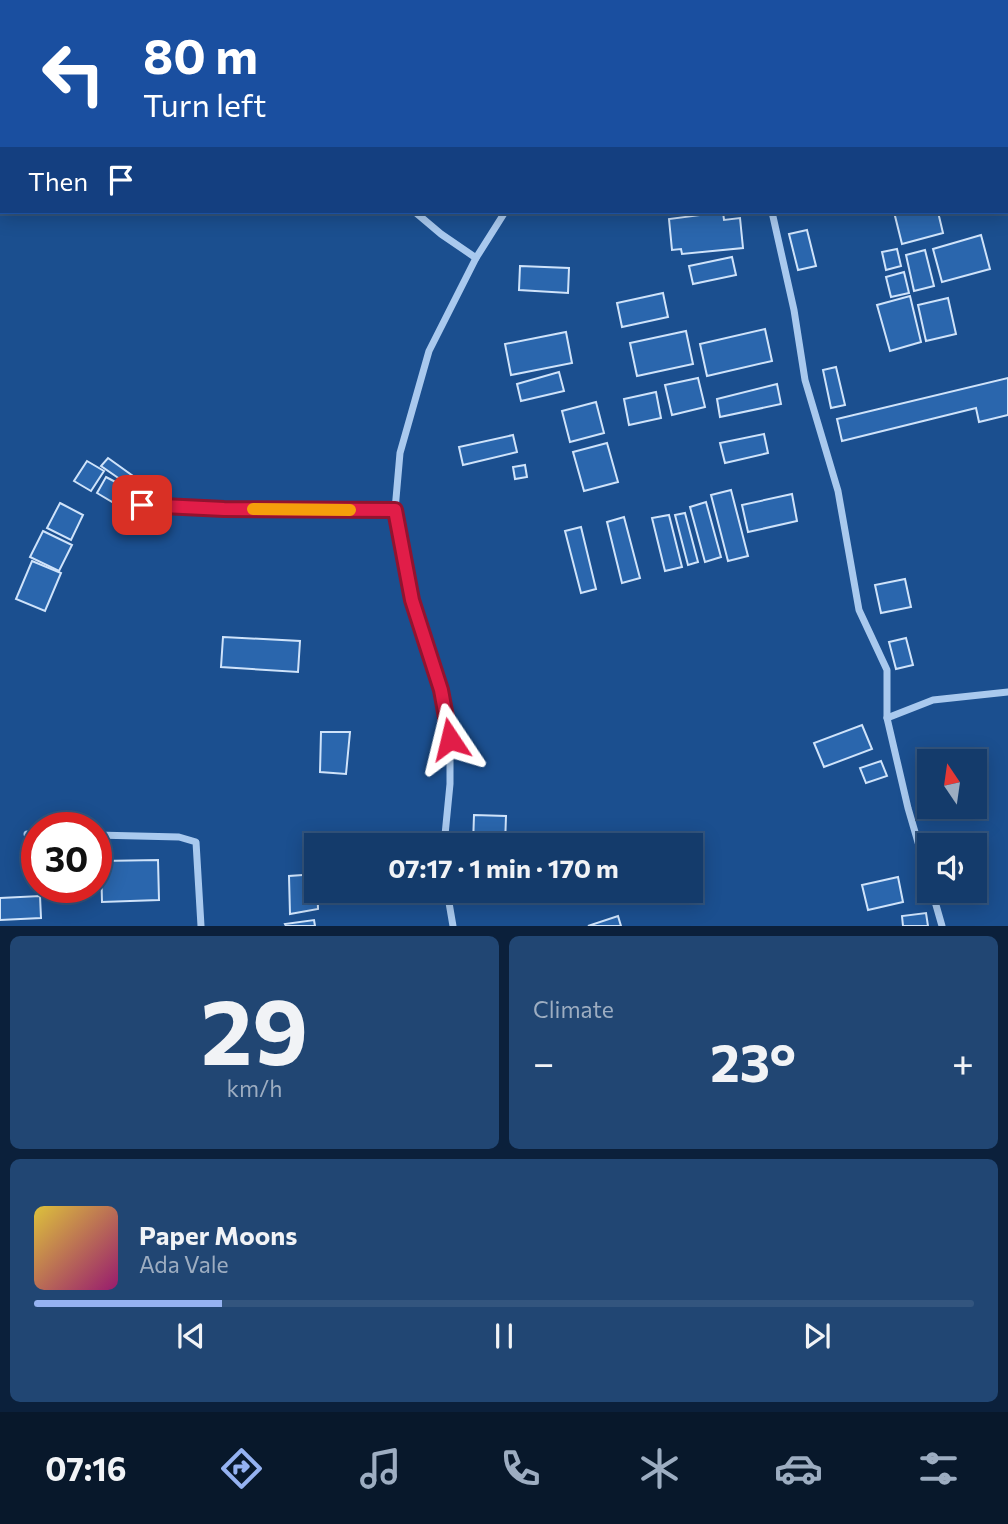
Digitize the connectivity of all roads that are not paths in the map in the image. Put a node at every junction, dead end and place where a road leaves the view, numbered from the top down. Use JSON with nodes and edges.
{"nodes":[{"id":1,"x":417,"y":214,"type":"edge"},
{"id":2,"x":504,"y":214,"type":"edge"},
{"id":3,"x":772,"y":214,"type":"edge"},
{"id":4,"x":476,"y":258,"type":"junction"},
{"id":5,"x":142,"y":505,"type":"dead end"},
{"id":6,"x":395,"y":510,"type":"junction"},
{"id":7,"x":1008,"y":692,"type":"edge"},
{"id":8,"x":887,"y":718,"type":"junction"},
{"id":9,"x":445,"y":833,"type":"edge"},
{"id":10,"x":112,"y":835,"type":"edge"},
{"id":11,"x":917,"y":839,"type":"edge"},
{"id":12,"x":449,"y":903,"type":"edge"},
{"id":13,"x":935,"y":903,"type":"edge"},
{"id":14,"x":201,"y":926,"type":"edge"},
{"id":15,"x":453,"y":926,"type":"edge"},
{"id":16,"x":942,"y":926,"type":"edge"}],
"edges":[{"from":1,"to":4,"type":"street"},
{"from":2,"to":4,"type":"street"},
{"from":3,"to":8,"type":"street"},
{"from":4,"to":6,"type":"street"},
{"from":5,"to":6,"type":"street"},
{"from":6,"to":9,"type":"street"},
{"from":7,"to":8,"type":"street"},
{"from":8,"to":11,"type":"street"},
{"from":10,"to":14,"type":"street"},
{"from":12,"to":15,"type":"street"},
{"from":13,"to":16,"type":"street"}]}
